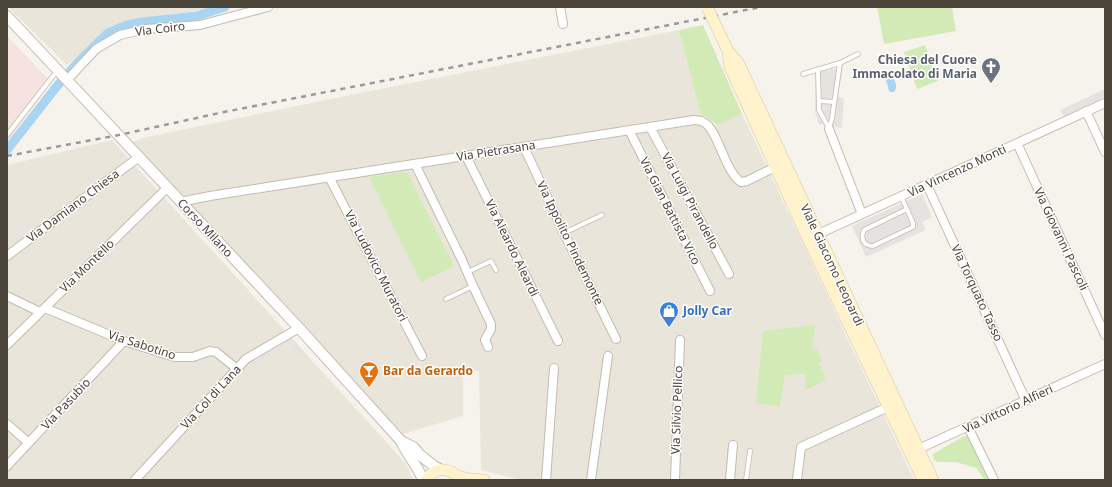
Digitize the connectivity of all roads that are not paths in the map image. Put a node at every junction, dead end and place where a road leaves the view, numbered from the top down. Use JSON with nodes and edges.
{"nodes":[{"id":1,"x":268,"y":7,"type":"edge"},
{"id":2,"x":560,"y":7,"type":"edge"},
{"id":3,"x":707,"y":7,"type":"edge"},
{"id":4,"x":7,"y":16,"type":"edge"},
{"id":5,"x":564,"y":24,"type":"dead end"},
{"id":6,"x":728,"y":51,"type":"junction"},
{"id":7,"x":858,"y":54,"type":"dead end"},
{"id":8,"x":840,"y":63,"type":"junction"},
{"id":9,"x":818,"y":69,"type":"junction"},
{"id":10,"x":58,"y":70,"type":"junction"},
{"id":11,"x":804,"y":74,"type":"dead end"},
{"id":12,"x":67,"y":80,"type":"junction"},
{"id":13,"x":819,"y":101,"type":"junction"},
{"id":14,"x":834,"y":102,"type":"junction"},
{"id":15,"x":1105,"y":103,"type":"edge"},
{"id":16,"x":1086,"y":111,"type":"junction"},
{"id":17,"x":650,"y":127,"type":"junction"},
{"id":18,"x":829,"y":129,"type":"junction"},
{"id":19,"x":629,"y":130,"type":"junction"},
{"id":20,"x":7,"y":135,"type":"edge"},
{"id":21,"x":1017,"y":143,"type":"junction"},
{"id":22,"x":524,"y":147,"type":"junction"},
{"id":23,"x":1105,"y":152,"type":"edge"},
{"id":24,"x":466,"y":156,"type":"junction"},
{"id":25,"x":139,"y":157,"type":"junction"},
{"id":26,"x":414,"y":164,"type":"junction"},
{"id":27,"x":775,"y":167,"type":"junction"},
{"id":28,"x":329,"y":177,"type":"junction"},
{"id":29,"x":927,"y":185,"type":"junction"},
{"id":30,"x":167,"y":188,"type":"junction"},
{"id":31,"x":901,"y":196,"type":"junction"},
{"id":32,"x":180,"y":202,"type":"junction"},
{"id":33,"x":907,"y":209,"type":"junction"},
{"id":34,"x":862,"y":214,"type":"junction"},
{"id":35,"x":602,"y":215,"type":"dead end"},
{"id":36,"x":564,"y":233,"type":"junction"},
{"id":37,"x":813,"y":237,"type":"junction"},
{"id":38,"x":7,"y":256,"type":"edge"},
{"id":39,"x":496,"y":270,"type":"dead end"},
{"id":40,"x":468,"y":272,"type":"junction"},
{"id":41,"x":729,"y":274,"type":"dead end"},
{"id":42,"x":473,"y":286,"type":"junction"},
{"id":43,"x":710,"y":291,"type":"dead end"},
{"id":44,"x":7,"y":296,"type":"edge"},
{"id":45,"x":446,"y":299,"type":"dead end"},
{"id":46,"x":42,"y":310,"type":"junction"},
{"id":47,"x":299,"y":328,"type":"junction"},
{"id":48,"x":1105,"y":335,"type":"edge"},
{"id":49,"x":616,"y":339,"type":"dead end"},
{"id":50,"x":680,"y":340,"type":"dead end"},
{"id":51,"x":124,"y":341,"type":"junction"},
{"id":52,"x":558,"y":341,"type":"dead end"},
{"id":53,"x":7,"y":345,"type":"edge"},
{"id":54,"x":488,"y":347,"type":"dead end"},
{"id":55,"x":422,"y":356,"type":"dead end"},
{"id":56,"x":608,"y":356,"type":"dead end"},
{"id":57,"x":1105,"y":364,"type":"edge"},
{"id":58,"x":237,"y":368,"type":"junction"},
{"id":59,"x":554,"y":368,"type":"dead end"},
{"id":60,"x":1026,"y":401,"type":"junction"},
{"id":61,"x":888,"y":407,"type":"junction"},
{"id":62,"x":7,"y":424,"type":"edge"},
{"id":63,"x":968,"y":427,"type":"junction"},
{"id":64,"x":401,"y":441,"type":"junction"},
{"id":65,"x":29,"y":443,"type":"junction"},
{"id":66,"x":733,"y":445,"type":"dead end"},
{"id":67,"x":750,"y":451,"type":"dead end"},
{"id":68,"x":914,"y":451,"type":"junction"},
{"id":69,"x":7,"y":466,"type":"edge"},
{"id":70,"x":441,"y":470,"type":"junction"},
{"id":71,"x":459,"y":478,"type":"edge"},
{"id":72,"x":135,"y":480,"type":"edge"},
{"id":73,"x":425,"y":480,"type":"edge"},
{"id":74,"x":484,"y":480,"type":"edge"},
{"id":75,"x":546,"y":480,"type":"edge"},
{"id":76,"x":591,"y":480,"type":"edge"},
{"id":77,"x":675,"y":480,"type":"edge"},
{"id":78,"x":730,"y":480,"type":"edge"},
{"id":79,"x":746,"y":480,"type":"edge"},
{"id":80,"x":797,"y":480,"type":"edge"},
{"id":81,"x":922,"y":480,"type":"edge"},
{"id":82,"x":933,"y":480,"type":"edge"},
{"id":83,"x":994,"y":480,"type":"edge"}],
"edges":[{"from":1,"to":12,"type":"street","name":"Via Coiro"},
{"from":2,"to":5,"type":"street"},
{"from":3,"to":6,"type":"main road","name":"Viale Giacomo Leopardi","bridge":true},
{"from":4,"to":10,"type":"street","name":"Corso Milano"},
{"from":6,"to":27,"type":"main road","name":"Viale Giacomo Leopardi"},
{"from":6,"to":37,"type":"main road","name":"Viale Giacomo Leopardi"},
{"from":7,"to":8,"type":"lane"},
{"from":8,"to":9,"type":"lane"},
{"from":8,"to":14,"type":"lane"},
{"from":9,"to":11,"type":"lane"},
{"from":9,"to":13,"type":"lane"},
{"from":10,"to":12,"type":"street","name":"Corso Milano"},
{"from":10,"to":20,"type":"lane"},
{"from":12,"to":25,"type":"street","name":"Corso Milano"},
{"from":13,"to":14,"type":"lane"},
{"from":13,"to":18,"type":"lane"},
{"from":14,"to":18,"type":"lane"},
{"from":15,"to":16,"type":"street","name":"Via Vincenzo Monti"},
{"from":16,"to":21,"type":"street","name":"Via Vincenzo Monti"},
{"from":16,"to":23,"type":"street"},
{"from":17,"to":19,"type":"street","name":"Via Pietrasana"},
{"from":17,"to":27,"type":"street","name":"Via Pietrasana"},
{"from":17,"to":41,"type":"street","name":"Via Luigi Pirandello"},
{"from":18,"to":34,"type":"street"},
{"from":19,"to":22,"type":"street","name":"Via Pietrasana"},
{"from":19,"to":43,"type":"street","name":"Via Gian Battista Vico"},
{"from":21,"to":29,"type":"street","name":"Via Vincenzo Monti"},
{"from":21,"to":48,"type":"street","name":"Via Giovanni Pascoli"},
{"from":22,"to":24,"type":"street","name":"Via Pietrasana"},
{"from":22,"to":36,"type":"street","name":"Via Ippolito Pindemonte"},
{"from":24,"to":26,"type":"street","name":"Via Pietrasana"},
{"from":24,"to":52,"type":"street","name":"Via Aleardo Aleardi"},
{"from":25,"to":30,"type":"street","name":"Corso Milano"},
{"from":25,"to":38,"type":"street","name":"Via Damiano Chiesa"},
{"from":26,"to":28,"type":"street","name":"Via Pietrasana"},
{"from":26,"to":40,"type":"street"},
{"from":27,"to":37,"type":"main road","name":"Viale Giacomo Leopardi"},
{"from":28,"to":32,"type":"street","name":"Via Pietrasana"},
{"from":28,"to":55,"type":"street","name":"Via Ludovico Muratori"},
{"from":29,"to":31,"type":"street","name":"Via Vincenzo Monti"},
{"from":29,"to":60,"type":"street","name":"Via Torquato Tasso"},
{"from":30,"to":32,"type":"street","name":"Corso Milano"},
{"from":30,"to":46,"type":"street","name":"Via Montello"},
{"from":31,"to":33,"type":"lane"},
{"from":31,"to":34,"type":"street","name":"Via Vincenzo Monti"},
{"from":32,"to":47,"type":"street","name":"Corso Milano"},
{"from":33,"to":33,"type":"lane"},
{"from":34,"to":37,"type":"street","name":"Via Vincenzo Monti"},
{"from":35,"to":36,"type":"lane"},
{"from":36,"to":49,"type":"street","name":"Via Ippolito Pindemonte"},
{"from":37,"to":61,"type":"main road","name":"Viale Giacomo Leopardi"},
{"from":37,"to":68,"type":"main road","name":"Viale Giacomo Leopardi"},
{"from":39,"to":40,"type":"lane"},
{"from":40,"to":42,"type":"street"},
{"from":42,"to":45,"type":"lane"},
{"from":42,"to":54,"type":"street"},
{"from":44,"to":46,"type":"street","name":"Via Sabotino"},
{"from":46,"to":51,"type":"street","name":"Via Sabotino"},
{"from":46,"to":53,"type":"street","name":"Via Montello"},
{"from":47,"to":58,"type":"street","name":"Via Col di Lana"},
{"from":47,"to":64,"type":"street","name":"Corso Milano"},
{"from":50,"to":77,"type":"street","name":"Via Silvio Pellico"},
{"from":51,"to":58,"type":"street","name":"Via Sabotino"},
{"from":51,"to":65,"type":"street","name":"Via Pasubio"},
{"from":56,"to":76,"type":"street"},
{"from":57,"to":60,"type":"street","name":"Via Vittorio Alfieri"},
{"from":58,"to":72,"type":"street","name":"Via Col di Lana"},
{"from":59,"to":75,"type":"street"},
{"from":60,"to":63,"type":"street","name":"Via Vittorio Alfieri"},
{"from":61,"to":68,"type":"main road","name":"Viale Giacomo Leopardi"},
{"from":61,"to":80,"type":"street"},
{"from":62,"to":65,"type":"street"},
{"from":63,"to":68,"type":"street","name":"Via Vittorio Alfieri"},
{"from":63,"to":83,"type":"street"},
{"from":64,"to":70,"type":"street","name":"Corso Milano"},
{"from":64,"to":73,"type":"street","name":"Corso Milano"},
{"from":65,"to":69,"type":"street","name":"Via Pasubio"},
{"from":66,"to":78,"type":"street"},
{"from":67,"to":79,"type":"lane"},
{"from":68,"to":81,"type":"main road","name":"Viale Giacomo Leopardi"},
{"from":68,"to":82,"type":"main road","name":"Viale Giacomo Leopardi"},
{"from":70,"to":71,"type":"main road"},
{"from":70,"to":73,"type":"main road"},
{"from":71,"to":74,"type":"main road"}]}
